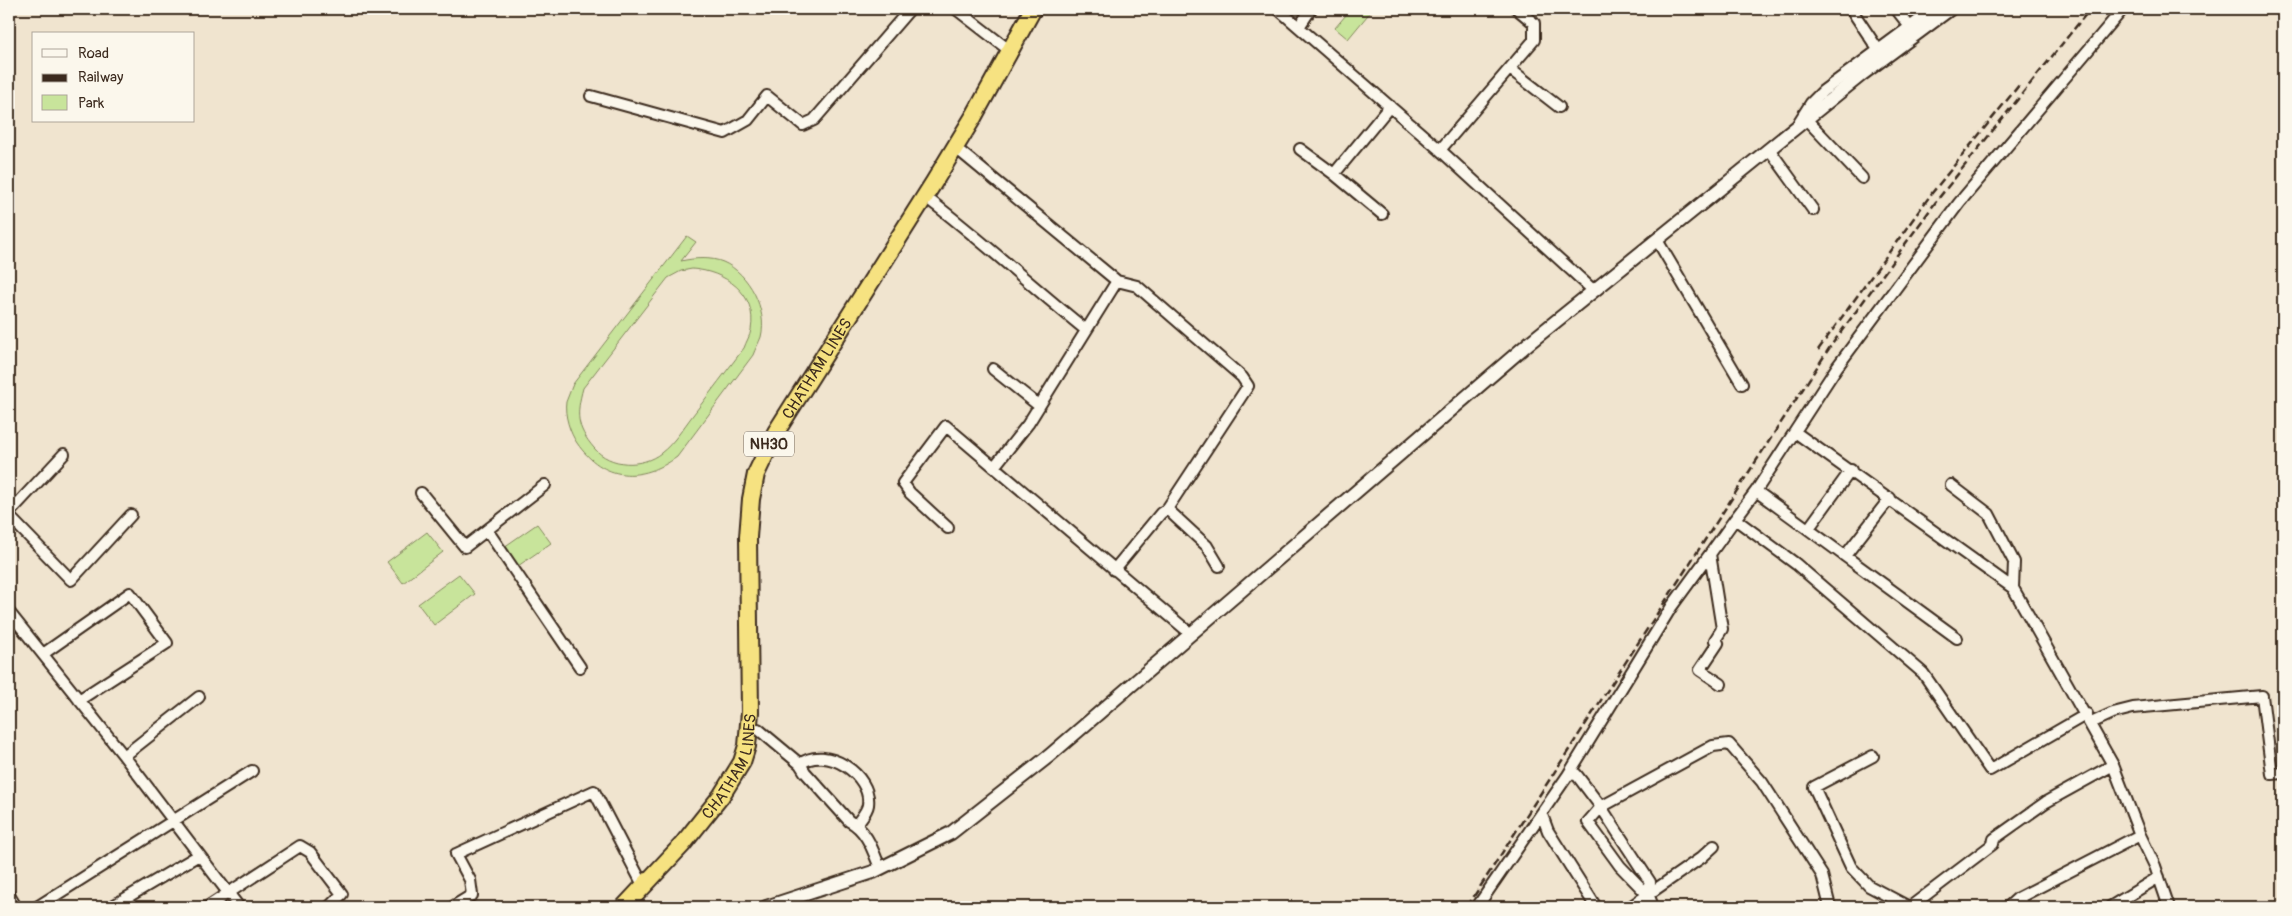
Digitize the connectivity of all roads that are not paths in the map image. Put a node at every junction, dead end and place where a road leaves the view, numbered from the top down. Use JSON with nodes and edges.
{"nodes":[{"id":1,"x":910,"y":9,"type":"edge"},
{"id":2,"x":956,"y":9,"type":"edge"},
{"id":3,"x":1033,"y":9,"type":"edge"},
{"id":4,"x":1044,"y":9,"type":"edge"},
{"id":5,"x":1278,"y":9,"type":"edge"},
{"id":6,"x":1311,"y":9,"type":"edge"},
{"id":7,"x":1517,"y":9,"type":"edge"},
{"id":8,"x":1851,"y":9,"type":"edge"},
{"id":9,"x":1896,"y":9,"type":"edge"},
{"id":10,"x":1934,"y":9,"type":"edge"},
{"id":11,"x":1950,"y":9,"type":"edge"},
{"id":12,"x":2122,"y":9,"type":"edge"},
{"id":13,"x":1299,"y":27,"type":"junction"},
{"id":14,"x":1910,"y":27,"type":"junction"},
{"id":15,"x":1009,"y":50,"type":"junction"},
{"id":16,"x":1879,"y":51,"type":"junction"},
{"id":17,"x":1510,"y":68,"type":"junction"},
{"id":18,"x":591,"y":96,"type":"dead end"},
{"id":19,"x":1390,"y":106,"type":"junction"},
{"id":20,"x":1559,"y":107,"type":"dead end"},
{"id":21,"x":978,"y":117,"type":"junction"},
{"id":22,"x":1801,"y":123,"type":"junction"},
{"id":23,"x":1300,"y":149,"type":"dead end"},
{"id":24,"x":1769,"y":149,"type":"junction"},
{"id":25,"x":1440,"y":150,"type":"junction"},
{"id":26,"x":962,"y":153,"type":"junction"},
{"id":27,"x":1334,"y":174,"type":"junction"},
{"id":28,"x":1862,"y":178,"type":"dead end"},
{"id":29,"x":932,"y":202,"type":"junction"},
{"id":30,"x":1813,"y":210,"type":"dead end"},
{"id":31,"x":1382,"y":214,"type":"dead end"},
{"id":32,"x":1656,"y":240,"type":"junction"},
{"id":33,"x":1117,"y":281,"type":"junction"},
{"id":34,"x":1594,"y":291,"type":"junction"},
{"id":35,"x":1086,"y":330,"type":"junction"},
{"id":36,"x":993,"y":369,"type":"dead end"},
{"id":37,"x":1742,"y":384,"type":"dead end"},
{"id":38,"x":1038,"y":405,"type":"junction"},
{"id":39,"x":1796,"y":432,"type":"junction"},
{"id":40,"x":64,"y":454,"type":"dead end"},
{"id":41,"x":994,"y":467,"type":"junction"},
{"id":42,"x":1851,"y":470,"type":"junction"},
{"id":43,"x":545,"y":485,"type":"dead end"},
{"id":44,"x":1951,"y":485,"type":"dead end"},
{"id":45,"x":1756,"y":491,"type":"junction"},
{"id":46,"x":422,"y":493,"type":"dead end"},
{"id":47,"x":1890,"y":498,"type":"junction"},
{"id":48,"x":1167,"y":509,"type":"junction"},
{"id":49,"x":9,"y":514,"type":"edge"},
{"id":50,"x":131,"y":516,"type":"dead end"},
{"id":51,"x":1735,"y":519,"type":"junction"},
{"id":52,"x":948,"y":528,"type":"dead end"},
{"id":53,"x":1809,"y":528,"type":"junction"},
{"id":54,"x":487,"y":530,"type":"junction"},
{"id":55,"x":1710,"y":554,"type":"junction"},
{"id":56,"x":1845,"y":556,"type":"junction"},
{"id":57,"x":1219,"y":566,"type":"dead end"},
{"id":58,"x":1114,"y":570,"type":"junction"},
{"id":59,"x":2013,"y":588,"type":"junction"},
{"id":60,"x":9,"y":612,"type":"edge"},
{"id":61,"x":13,"y":624,"type":"edge"},
{"id":62,"x":1191,"y":634,"type":"junction"},
{"id":63,"x":1957,"y":638,"type":"dead end"},
{"id":64,"x":43,"y":654,"type":"junction"},
{"id":65,"x":580,"y":667,"type":"dead end"},
{"id":66,"x":1721,"y":684,"type":"dead end"},
{"id":67,"x":199,"y":697,"type":"dead end"},
{"id":68,"x":80,"y":700,"type":"junction"},
{"id":69,"x":2089,"y":719,"type":"junction"},
{"id":70,"x":758,"y":729,"type":"junction"},
{"id":71,"x":124,"y":756,"type":"junction"},
{"id":72,"x":1873,"y":756,"type":"dead end"},
{"id":73,"x":800,"y":764,"type":"junction"},
{"id":74,"x":2113,"y":765,"type":"junction"},
{"id":75,"x":252,"y":771,"type":"dead end"},
{"id":76,"x":2283,"y":773,"type":"edge"},
{"id":77,"x":1568,"y":776,"type":"junction"},
{"id":78,"x":1602,"y":807,"type":"junction"},
{"id":79,"x":1542,"y":815,"type":"junction"},
{"id":80,"x":173,"y":820,"type":"junction"},
{"id":81,"x":856,"y":825,"type":"junction"},
{"id":82,"x":2140,"y":835,"type":"junction"},
{"id":83,"x":1714,"y":846,"type":"dead end"},
{"id":84,"x":199,"y":855,"type":"junction"},
{"id":85,"x":880,"y":868,"type":"junction"},
{"id":86,"x":2159,"y":877,"type":"junction"},
{"id":87,"x":644,"y":887,"type":"junction"},
{"id":88,"x":230,"y":894,"type":"junction"},
{"id":89,"x":9,"y":895,"type":"edge"},
{"id":90,"x":1649,"y":896,"type":"junction"},
{"id":91,"x":2018,"y":898,"type":"junction"},
{"id":92,"x":454,"y":906,"type":"dead end"},
{"id":93,"x":1912,"y":906,"type":"edge"},
{"id":94,"x":16,"y":907,"type":"edge"},
{"id":95,"x":37,"y":907,"type":"edge"},
{"id":96,"x":111,"y":907,"type":"edge"},
{"id":97,"x":207,"y":907,"type":"edge"},
{"id":98,"x":239,"y":907,"type":"edge"},
{"id":99,"x":329,"y":907,"type":"edge"},
{"id":100,"x":624,"y":907,"type":"edge"},
{"id":101,"x":639,"y":907,"type":"edge"},
{"id":102,"x":766,"y":907,"type":"edge"},
{"id":103,"x":1477,"y":907,"type":"edge"},
{"id":104,"x":1596,"y":907,"type":"edge"},
{"id":105,"x":1630,"y":907,"type":"edge"},
{"id":106,"x":1653,"y":907,"type":"edge"},
{"id":107,"x":1830,"y":907,"type":"edge"},
{"id":108,"x":2008,"y":907,"type":"edge"},
{"id":109,"x":2024,"y":907,"type":"edge"},
{"id":110,"x":2110,"y":907,"type":"edge"},
{"id":111,"x":2169,"y":907,"type":"edge"}],
"edges":[{"from":1,"to":18,"type":"street"},
{"from":2,"to":15,"type":"street"},
{"from":3,"to":15,"type":"highway","name":"CHATHAM LINES","number":"NH30"},
{"from":4,"to":21,"type":"highway","name":"CHATHAM LINES","number":"NH30"},
{"from":5,"to":13,"type":"street"},
{"from":6,"to":13,"type":"street"},
{"from":7,"to":17,"type":"street"},
{"from":8,"to":16,"type":"street"},
{"from":9,"to":14,"type":"street"},
{"from":10,"to":14,"type":"street"},
{"from":11,"to":22,"type":"street"},
{"from":12,"to":39,"type":"street"},
{"from":13,"to":19,"type":"street"},
{"from":14,"to":16,"type":"street"},
{"from":15,"to":21,"type":"highway","name":"CHATHAM LINES","number":"NH30"},
{"from":16,"to":22,"type":"street"},
{"from":17,"to":20,"type":"street"},
{"from":17,"to":25,"type":"street"},
{"from":19,"to":25,"type":"street"},
{"from":19,"to":27,"type":"street"},
{"from":21,"to":26,"type":"highway","name":"CHATHAM LINES","number":"NH30"},
{"from":21,"to":87,"type":"highway","name":"CHATHAM LINES","number":"NH30"},
{"from":22,"to":24,"type":"street"},
{"from":22,"to":28,"type":"street"},
{"from":23,"to":27,"type":"street"},
{"from":24,"to":30,"type":"street"},
{"from":24,"to":32,"type":"street"},
{"from":25,"to":34,"type":"street"},
{"from":26,"to":29,"type":"highway","name":"CHATHAM LINES","number":"NH30"},
{"from":26,"to":33,"type":"street"},
{"from":27,"to":31,"type":"street"},
{"from":29,"to":35,"type":"street"},
{"from":29,"to":70,"type":"highway","name":"CHATHAM LINES","number":"NH30"},
{"from":32,"to":34,"type":"street"},
{"from":32,"to":37,"type":"street"},
{"from":33,"to":35,"type":"street"},
{"from":33,"to":48,"type":"street"},
{"from":34,"to":62,"type":"street"},
{"from":35,"to":38,"type":"street"},
{"from":36,"to":38,"type":"street"},
{"from":38,"to":41,"type":"street"},
{"from":39,"to":42,"type":"street"},
{"from":39,"to":45,"type":"street"},
{"from":40,"to":49,"type":"street"},
{"from":41,"to":52,"type":"street"},
{"from":41,"to":58,"type":"street"},
{"from":42,"to":47,"type":"street"},
{"from":42,"to":53,"type":"street"},
{"from":43,"to":54,"type":"street"},
{"from":44,"to":59,"type":"street"},
{"from":45,"to":51,"type":"street"},
{"from":45,"to":53,"type":"street"},
{"from":46,"to":54,"type":"street"},
{"from":47,"to":56,"type":"street"},
{"from":47,"to":59,"type":"street"},
{"from":48,"to":57,"type":"street"},
{"from":48,"to":58,"type":"street"},
{"from":49,"to":50,"type":"street"},
{"from":51,"to":55,"type":"street"},
{"from":51,"to":69,"type":"street"},
{"from":53,"to":56,"type":"street"},
{"from":54,"to":65,"type":"street"},
{"from":55,"to":66,"type":"street"},
{"from":55,"to":77,"type":"street"},
{"from":56,"to":63,"type":"street"},
{"from":58,"to":62,"type":"street"},
{"from":59,"to":69,"type":"street"},
{"from":60,"to":61,"type":"street"},
{"from":61,"to":64,"type":"street"},
{"from":62,"to":85,"type":"street"},
{"from":64,"to":68,"type":"street"},
{"from":64,"to":68,"type":"street"},
{"from":67,"to":71,"type":"street"},
{"from":68,"to":71,"type":"street"},
{"from":69,"to":74,"type":"street"},
{"from":69,"to":76,"type":"street"},
{"from":70,"to":73,"type":"street"},
{"from":70,"to":101,"type":"highway","name":"CHATHAM LINES","number":"NH30"},
{"from":71,"to":80,"type":"street"},
{"from":72,"to":93,"type":"street"},
{"from":73,"to":81,"type":"street"},
{"from":73,"to":81,"type":"street"},
{"from":74,"to":82,"type":"street"},
{"from":74,"to":93,"type":"street"},
{"from":75,"to":80,"type":"street"},
{"from":77,"to":78,"type":"street"},
{"from":77,"to":79,"type":"street"},
{"from":78,"to":90,"type":"street"},
{"from":78,"to":90,"type":"street"},
{"from":78,"to":107,"type":"street"},
{"from":79,"to":103,"type":"street"},
{"from":79,"to":104,"type":"street"},
{"from":80,"to":84,"type":"street"},
{"from":80,"to":95,"type":"street"},
{"from":81,"to":85,"type":"street"},
{"from":82,"to":86,"type":"street"},
{"from":82,"to":91,"type":"street"},
{"from":83,"to":90,"type":"street"},
{"from":84,"to":88,"type":"street"},
{"from":84,"to":96,"type":"street"},
{"from":85,"to":102,"type":"street"},
{"from":86,"to":110,"type":"street"},
{"from":86,"to":111,"type":"street"},
{"from":87,"to":92,"type":"street"},
{"from":87,"to":100,"type":"highway","name":"CHATHAM LINES","number":"NH30"},
{"from":88,"to":97,"type":"street"},
{"from":88,"to":98,"type":"street"},
{"from":88,"to":99,"type":"street"},
{"from":89,"to":94,"type":"street"},
{"from":90,"to":105,"type":"street"},
{"from":90,"to":106,"type":"street"},
{"from":91,"to":108,"type":"street"},
{"from":91,"to":109,"type":"street"}]}
